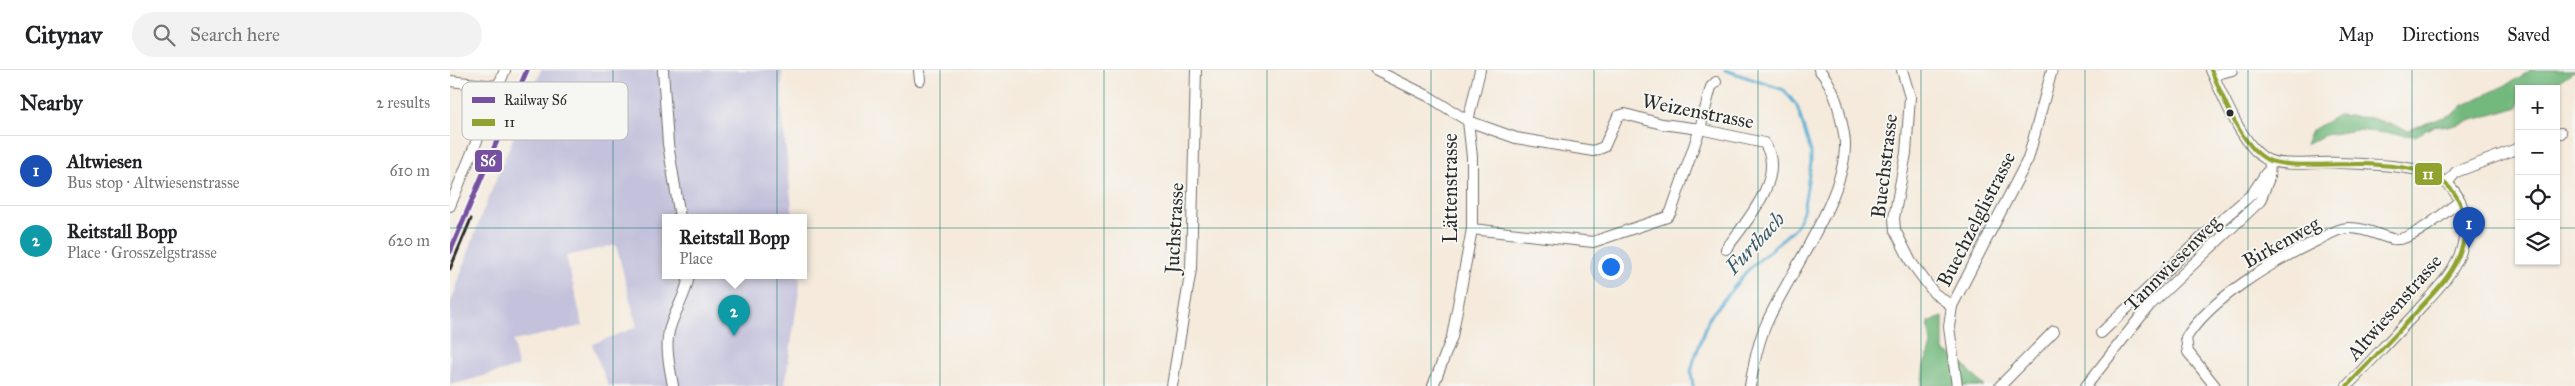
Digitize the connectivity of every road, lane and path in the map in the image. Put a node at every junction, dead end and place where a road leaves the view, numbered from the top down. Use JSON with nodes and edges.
{"nodes":[{"id":1,"x":505,"y":70,"type":"edge"},
{"id":2,"x":663,"y":70,"type":"edge"},
{"id":3,"x":1196,"y":70,"type":"edge"},
{"id":4,"x":1375,"y":70,"type":"edge"},
{"id":5,"x":1480,"y":70,"type":"edge"},
{"id":6,"x":1818,"y":70,"type":"edge"},
{"id":7,"x":1902,"y":70,"type":"edge"},
{"id":8,"x":2052,"y":70,"type":"edge"},
{"id":9,"x":2232,"y":70,"type":"edge"},
{"id":10,"x":2212,"y":73,"type":"edge"},
{"id":11,"x":500,"y":82,"type":"edge"},
{"id":12,"x":1716,"y":82,"type":"dead end"},
{"id":13,"x":1468,"y":121,"type":"junction"},
{"id":14,"x":1700,"y":129,"type":"junction"},
{"id":15,"x":477,"y":140,"type":"edge"},
{"id":16,"x":2515,"y":150,"type":"edge"},
{"id":17,"x":2269,"y":166,"type":"junction"},
{"id":18,"x":2447,"y":183,"type":"junction"},
{"id":19,"x":2460,"y":201,"type":"junction"},
{"id":20,"x":450,"y":206,"type":"edge"},
{"id":21,"x":680,"y":214,"type":"edge"},
{"id":22,"x":1472,"y":229,"type":"junction"},
{"id":23,"x":1726,"y":249,"type":"dead end"},
{"id":24,"x":689,"y":279,"type":"edge"},
{"id":25,"x":1952,"y":306,"type":"junction"},
{"id":26,"x":2054,"y":331,"type":"dead end"},
{"id":27,"x":2101,"y":333,"type":"dead end"},
{"id":28,"x":674,"y":386,"type":"edge"},
{"id":29,"x":1172,"y":386,"type":"edge"},
{"id":30,"x":1433,"y":386,"type":"edge"},
{"id":31,"x":1750,"y":386,"type":"edge"},
{"id":32,"x":1957,"y":386,"type":"edge"},
{"id":33,"x":2000,"y":386,"type":"edge"},
{"id":34,"x":2086,"y":386,"type":"edge"},
{"id":35,"x":2214,"y":386,"type":"edge"},
{"id":36,"x":2347,"y":386,"type":"edge"}],
"edges":[{"from":1,"to":11,"type":"street"},
{"from":2,"to":21,"type":"street"},
{"from":3,"to":29,"type":"street","name":"Juchstrasse"},
{"from":4,"to":13,"type":"street","name":"Lättenstrasse"},
{"from":5,"to":13,"type":"street"},
{"from":6,"to":31,"type":"street"},
{"from":7,"to":25,"type":"street","name":"Buechstrasse"},
{"from":8,"to":25,"type":"street","name":"Buechzelglistrasse"},
{"from":9,"to":10,"type":"street"},
{"from":10,"to":17,"type":"street"},
{"from":12,"to":14,"type":"street"},
{"from":13,"to":14,"type":"street","name":"Weizenstrasse"},
{"from":13,"to":22,"type":"street","name":"Lättenstrasse"},
{"from":14,"to":22,"type":"street"},
{"from":14,"to":23,"type":"street","name":"Weizenstrasse"},
{"from":15,"to":20,"type":"street"},
{"from":16,"to":18,"type":"street"},
{"from":17,"to":18,"type":"street","name":"Altwiesenstrasse"},
{"from":17,"to":27,"type":"street"},
{"from":17,"to":34,"type":"street","name":"Tannwiesenweg"},
{"from":18,"to":19,"type":"street","name":"Altwiesenstrasse"},
{"from":19,"to":35,"type":"street","name":"Birkenweg"},
{"from":19,"to":36,"type":"street","name":"Altwiesenstrasse"},
{"from":22,"to":30,"type":"street","name":"Lättenstrasse"},
{"from":24,"to":28,"type":"street"},
{"from":25,"to":32,"type":"street","name":"Buechzelglistrasse"},
{"from":26,"to":33,"type":"street"}]}
